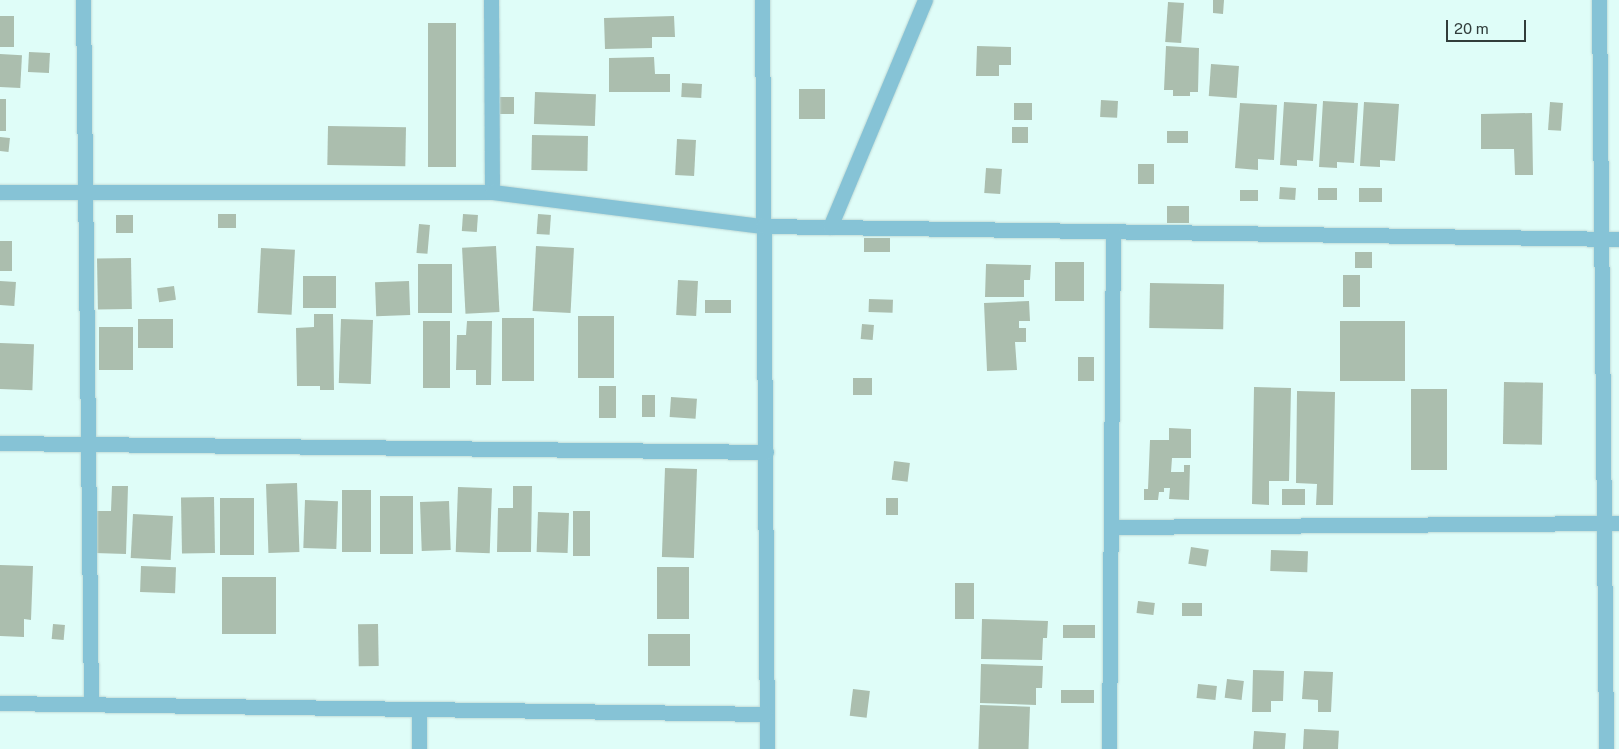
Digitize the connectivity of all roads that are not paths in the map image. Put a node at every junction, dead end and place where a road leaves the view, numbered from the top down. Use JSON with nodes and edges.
{"nodes":[{"id":1,"x":83,"y":0,"type":"edge"},
{"id":2,"x":492,"y":0,"type":"edge"},
{"id":3,"x":762,"y":0,"type":"edge"},
{"id":4,"x":925,"y":0,"type":"edge"},
{"id":5,"x":1599,"y":0,"type":"edge"},
{"id":6,"x":0,"y":192,"type":"edge"},
{"id":7,"x":85,"y":192,"type":"junction"},
{"id":8,"x":492,"y":192,"type":"junction"},
{"id":9,"x":763,"y":226,"type":"junction"},
{"id":10,"x":830,"y":227,"type":"junction"},
{"id":11,"x":1113,"y":231,"type":"junction"},
{"id":12,"x":1601,"y":238,"type":"junction"},
{"id":13,"x":1619,"y":239,"type":"edge"},
{"id":14,"x":0,"y":443,"type":"edge"},
{"id":15,"x":88,"y":444,"type":"junction"},
{"id":16,"x":766,"y":452,"type":"junction"},
{"id":17,"x":1604,"y":523,"type":"junction"},
{"id":18,"x":1619,"y":523,"type":"edge"},
{"id":19,"x":1111,"y":527,"type":"junction"},
{"id":20,"x":0,"y":703,"type":"edge"},
{"id":21,"x":91,"y":704,"type":"junction"},
{"id":22,"x":419,"y":708,"type":"junction"},
{"id":23,"x":766,"y":714,"type":"junction"},
{"id":24,"x":419,"y":749,"type":"edge"},
{"id":25,"x":767,"y":749,"type":"edge"},
{"id":26,"x":1109,"y":749,"type":"edge"},
{"id":27,"x":1606,"y":749,"type":"edge"}],
"edges":[{"from":1,"to":7,"type":"street"},
{"from":2,"to":8,"type":"street"},
{"from":3,"to":9,"type":"street"},
{"from":4,"to":10,"type":"street"},
{"from":5,"to":12,"type":"street"},
{"from":6,"to":7,"type":"street"},
{"from":7,"to":8,"type":"street"},
{"from":7,"to":15,"type":"street"},
{"from":8,"to":9,"type":"street"},
{"from":9,"to":10,"type":"street"},
{"from":9,"to":16,"type":"street"},
{"from":10,"to":11,"type":"street"},
{"from":11,"to":12,"type":"street"},
{"from":11,"to":19,"type":"street"},
{"from":12,"to":13,"type":"street"},
{"from":12,"to":17,"type":"street"},
{"from":14,"to":15,"type":"street"},
{"from":15,"to":16,"type":"street"},
{"from":15,"to":21,"type":"street"},
{"from":16,"to":23,"type":"street"},
{"from":17,"to":18,"type":"street"},
{"from":17,"to":19,"type":"street"},
{"from":17,"to":27,"type":"street"},
{"from":19,"to":26,"type":"street"},
{"from":20,"to":21,"type":"street"},
{"from":21,"to":22,"type":"street"},
{"from":22,"to":23,"type":"street"},
{"from":22,"to":24,"type":"street"},
{"from":23,"to":25,"type":"street"}]}
